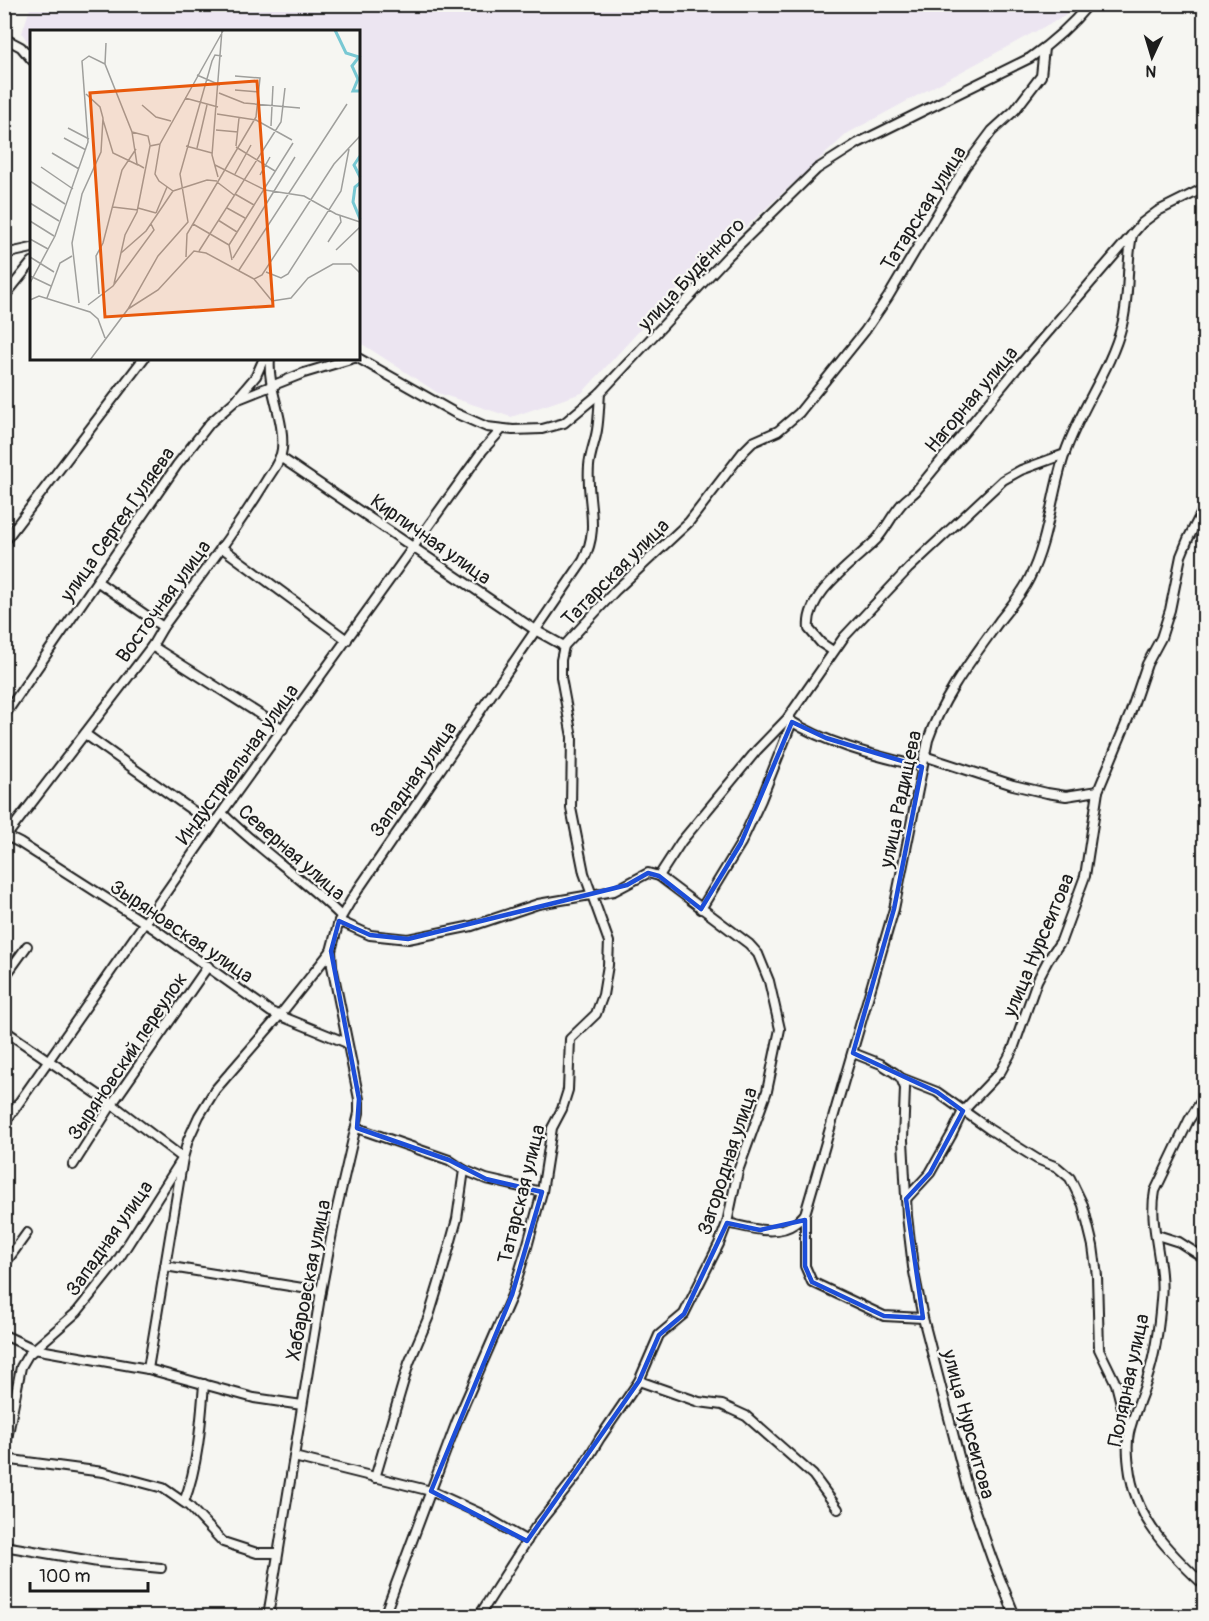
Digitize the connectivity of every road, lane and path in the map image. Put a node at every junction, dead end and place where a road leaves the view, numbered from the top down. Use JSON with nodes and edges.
{"nodes":[{"id":1,"x":1089,"y":4,"type":"edge"},
{"id":2,"x":4,"y":38,"type":"edge"},
{"id":3,"x":1044,"y":48,"type":"junction"},
{"id":4,"x":30,"y":58,"type":"edge"},
{"id":5,"x":1204,"y":188,"type":"edge"},
{"id":6,"x":1132,"y":235,"type":"junction"},
{"id":7,"x":30,"y":248,"type":"edge"},
{"id":8,"x":4,"y":251,"type":"edge"},
{"id":9,"x":30,"y":264,"type":"edge"},
{"id":10,"x":4,"y":297,"type":"edge"},
{"id":11,"x":360,"y":359,"type":"edge"},
{"id":12,"x":142,"y":360,"type":"edge"},
{"id":13,"x":263,"y":360,"type":"edge"},
{"id":14,"x":270,"y":360,"type":"edge"},
{"id":15,"x":347,"y":360,"type":"edge"},
{"id":16,"x":272,"y":388,"type":"junction"},
{"id":17,"x":600,"y":393,"type":"junction"},
{"id":18,"x":235,"y":401,"type":"junction"},
{"id":19,"x":502,"y":429,"type":"junction"},
{"id":20,"x":1065,"y":454,"type":"junction"},
{"id":21,"x":280,"y":457,"type":"junction"},
{"id":22,"x":1204,"y":508,"type":"edge"},
{"id":23,"x":4,"y":542,"type":"edge"},
{"id":24,"x":221,"y":547,"type":"junction"},
{"id":25,"x":414,"y":547,"type":"junction"},
{"id":26,"x":98,"y":582,"type":"junction"},
{"id":27,"x":163,"y":627,"type":"junction"},
{"id":28,"x":535,"y":630,"type":"junction"},
{"id":29,"x":347,"y":640,"type":"junction"},
{"id":30,"x":152,"y":646,"type":"junction"},
{"id":31,"x":564,"y":646,"type":"junction"},
{"id":32,"x":833,"y":651,"type":"junction"},
{"id":33,"x":4,"y":716,"type":"edge"},
{"id":34,"x":789,"y":721,"type":"junction"},
{"id":35,"x":282,"y":729,"type":"junction"},
{"id":36,"x":85,"y":734,"type":"junction"},
{"id":37,"x":924,"y":756,"type":"junction"},
{"id":38,"x":922,"y":767,"type":"junction"},
{"id":39,"x":1098,"y":792,"type":"junction"},
{"id":40,"x":222,"y":813,"type":"junction"},
{"id":41,"x":213,"y":825,"type":"junction"},
{"id":42,"x":5,"y":836,"type":"edge"},
{"id":43,"x":659,"y":876,"type":"junction"},
{"id":44,"x":592,"y":895,"type":"junction"},
{"id":45,"x":701,"y":909,"type":"junction"},
{"id":46,"x":340,"y":919,"type":"junction"},
{"id":47,"x":144,"y":923,"type":"junction"},
{"id":48,"x":27,"y":946,"type":"dead end"},
{"id":49,"x":331,"y":951,"type":"junction"},
{"id":50,"x":208,"y":966,"type":"junction"},
{"id":51,"x":4,"y":978,"type":"edge"},
{"id":52,"x":280,"y":1015,"type":"junction"},
{"id":53,"x":4,"y":1030,"type":"edge"},
{"id":54,"x":347,"y":1042,"type":"junction"},
{"id":55,"x":853,"y":1053,"type":"junction"},
{"id":56,"x":48,"y":1061,"type":"junction"},
{"id":57,"x":901,"y":1078,"type":"junction"},
{"id":58,"x":1204,"y":1097,"type":"edge"},
{"id":59,"x":112,"y":1104,"type":"junction"},
{"id":60,"x":963,"y":1111,"type":"junction"},
{"id":61,"x":4,"y":1124,"type":"edge"},
{"id":62,"x":357,"y":1128,"type":"junction"},
{"id":63,"x":183,"y":1158,"type":"junction"},
{"id":64,"x":73,"y":1165,"type":"dead end"},
{"id":65,"x":464,"y":1170,"type":"junction"},
{"id":66,"x":542,"y":1192,"type":"junction"},
{"id":67,"x":906,"y":1199,"type":"junction"},
{"id":68,"x":805,"y":1214,"type":"junction"},
{"id":69,"x":728,"y":1223,"type":"junction"},
{"id":70,"x":27,"y":1233,"type":"dead end"},
{"id":71,"x":1157,"y":1235,"type":"junction"},
{"id":72,"x":1204,"y":1258,"type":"edge"},
{"id":73,"x":4,"y":1265,"type":"edge"},
{"id":74,"x":165,"y":1266,"type":"junction"},
{"id":75,"x":321,"y":1292,"type":"junction"},
{"id":76,"x":923,"y":1318,"type":"junction"},
{"id":77,"x":4,"y":1335,"type":"edge"},
{"id":78,"x":31,"y":1352,"type":"junction"},
{"id":79,"x":148,"y":1369,"type":"junction"},
{"id":80,"x":639,"y":1381,"type":"junction"},
{"id":81,"x":204,"y":1384,"type":"junction"},
{"id":82,"x":302,"y":1406,"type":"junction"},
{"id":83,"x":1129,"y":1433,"type":"junction"},
{"id":84,"x":294,"y":1457,"type":"junction"},
{"id":85,"x":5,"y":1459,"type":"edge"},
{"id":86,"x":4,"y":1471,"type":"edge"},
{"id":87,"x":375,"y":1478,"type":"junction"},
{"id":88,"x":431,"y":1491,"type":"junction"},
{"id":89,"x":184,"y":1502,"type":"junction"},
{"id":90,"x":838,"y":1509,"type":"dead end"},
{"id":91,"x":527,"y":1541,"type":"junction"},
{"id":92,"x":4,"y":1546,"type":"edge"},
{"id":93,"x":277,"y":1553,"type":"junction"},
{"id":94,"x":161,"y":1568,"type":"dead end"},
{"id":95,"x":1204,"y":1585,"type":"edge"},
{"id":96,"x":268,"y":1615,"type":"edge"},
{"id":97,"x":277,"y":1617,"type":"edge"},
{"id":98,"x":384,"y":1617,"type":"edge"},
{"id":99,"x":479,"y":1617,"type":"edge"},
{"id":100,"x":1015,"y":1617,"type":"edge"}],
"edges":[{"from":1,"to":3,"type":"street"},
{"from":2,"to":4,"type":"street"},
{"from":3,"to":17,"type":"street","name":"улица Будённого"},
{"from":3,"to":31,"type":"street","name":"Татарская улица"},
{"from":5,"to":6,"type":"street","name":"Нагорная улица"},
{"from":6,"to":20,"type":"street","name":"улица Радищева"},
{"from":6,"to":32,"type":"street","name":"Нагорная улица"},
{"from":7,"to":8,"type":"street"},
{"from":9,"to":10,"type":"street"},
{"from":11,"to":19,"type":"street","name":"улица Будённого"},
{"from":12,"to":23,"type":"street"},
{"from":13,"to":18,"type":"street","name":"улица Сергея Гуляева"},
{"from":14,"to":16,"type":"street"},
{"from":15,"to":16,"type":"street"},
{"from":16,"to":18,"type":"street"},
{"from":16,"to":21,"type":"street"},
{"from":17,"to":19,"type":"street","name":"улица Будённого"},
{"from":17,"to":28,"type":"street","name":"Западная улица"},
{"from":18,"to":26,"type":"street","name":"улица Сергея Гуляева"},
{"from":19,"to":25,"type":"street","name":"Индустриальная улица"},
{"from":20,"to":32,"type":"street"},
{"from":20,"to":37,"type":"street","name":"улица Радищева"},
{"from":21,"to":24,"type":"street","name":"Восточная улица"},
{"from":21,"to":25,"type":"street","name":"Кирпичная улица"},
{"from":22,"to":39,"type":"street","name":"улица Нурсеитова"},
{"from":24,"to":27,"type":"street","name":"Восточная улица"},
{"from":24,"to":29,"type":"street"},
{"from":25,"to":28,"type":"street","name":"Кирпичная улица"},
{"from":25,"to":29,"type":"street","name":"Индустриальная улица"},
{"from":26,"to":27,"type":"street"},
{"from":26,"to":33,"type":"street","name":"улица Сергея Гуляева"},
{"from":27,"to":30,"type":"street","name":"Восточная улица"},
{"from":28,"to":31,"type":"street","name":"Кирпичная улица"},
{"from":28,"to":46,"type":"street","name":"Западная улица"},
{"from":29,"to":35,"type":"street","name":"Индустриальная улица"},
{"from":30,"to":35,"type":"street"},
{"from":30,"to":36,"type":"street","name":"Восточная улица"},
{"from":31,"to":44,"type":"street","name":"Татарская улица"},
{"from":32,"to":34,"type":"street"},
{"from":34,"to":38,"type":"street"},
{"from":34,"to":43,"type":"street"},
{"from":34,"to":45,"type":"street"},
{"from":35,"to":40,"type":"street","name":"Индустриальная улица"},
{"from":36,"to":41,"type":"street","name":"Северная улица"},
{"from":36,"to":42,"type":"street","name":"Восточная улица"},
{"from":37,"to":38,"type":"street","name":"улица Радищева"},
{"from":37,"to":39,"type":"street"},
{"from":38,"to":55,"type":"street","name":"улица Радищева"},
{"from":39,"to":60,"type":"street","name":"улица Нурсеитова"},
{"from":40,"to":41,"type":"street","name":"Индустриальная улица"},
{"from":40,"to":46,"type":"street","name":"Северная улица"},
{"from":41,"to":47,"type":"street","name":"Индустриальная улица"},
{"from":42,"to":47,"type":"street","name":"Зыряновская улица"},
{"from":43,"to":44,"type":"street","name":"Северная улица"},
{"from":43,"to":45,"type":"street","name":"Загородная улица"},
{"from":44,"to":46,"type":"street","name":"Северная улица"},
{"from":44,"to":66,"type":"street","name":"Татарская улица"},
{"from":45,"to":69,"type":"street","name":"Загородная улица"},
{"from":46,"to":49,"type":"street","name":"Западная улица"},
{"from":47,"to":50,"type":"street","name":"Зыряновская улица"},
{"from":47,"to":56,"type":"street","name":"Индустриальная улица"},
{"from":48,"to":51,"type":"street"},
{"from":49,"to":52,"type":"street","name":"Западная улица"},
{"from":49,"to":54,"type":"street","name":"Хабаровская улица"},
{"from":50,"to":52,"type":"street","name":"Зыряновская улица"},
{"from":50,"to":59,"type":"street","name":"Зыряновский переулок"},
{"from":52,"to":54,"type":"street","name":"Зыряновская улица"},
{"from":52,"to":63,"type":"street","name":"Западная улица"},
{"from":53,"to":56,"type":"street"},
{"from":54,"to":62,"type":"street","name":"Хабаровская улица"},
{"from":55,"to":57,"type":"street"},
{"from":55,"to":68,"type":"street","name":"улица Радищева"},
{"from":56,"to":59,"type":"street"},
{"from":56,"to":61,"type":"street","name":"Индустриальная улица"},
{"from":57,"to":60,"type":"street"},
{"from":57,"to":67,"type":"street","name":"улица Нурсеитова"},
{"from":58,"to":71,"type":"street","name":"Полярная улица"},
{"from":59,"to":63,"type":"street"},
{"from":59,"to":64,"type":"street","name":"Зыряновский переулок"},
{"from":60,"to":67,"type":"street","name":"улица Нурсеитова"},
{"from":60,"to":83,"type":"street"},
{"from":62,"to":65,"type":"street"},
{"from":62,"to":75,"type":"street","name":"Хабаровская улица"},
{"from":63,"to":74,"type":"street","name":"Западная улица"},
{"from":63,"to":78,"type":"street","name":"Западная улица"},
{"from":65,"to":66,"type":"street"},
{"from":65,"to":87,"type":"street"},
{"from":66,"to":88,"type":"street","name":"Татарская улица"},
{"from":67,"to":76,"type":"street","name":"улица Нурсеитова"},
{"from":68,"to":69,"type":"street"},
{"from":68,"to":76,"type":"street","name":"улица Радищева"},
{"from":69,"to":80,"type":"street","name":"Загородная улица"},
{"from":70,"to":73,"type":"street"},
{"from":71,"to":72,"type":"street"},
{"from":71,"to":83,"type":"street","name":"Полярная улица"},
{"from":74,"to":75,"type":"street"},
{"from":74,"to":79,"type":"street","name":"Западная улица"},
{"from":75,"to":82,"type":"street","name":"Хабаровская улица"},
{"from":76,"to":100,"type":"street","name":"улица Нурсеитова"},
{"from":77,"to":78,"type":"street"},
{"from":78,"to":79,"type":"street"},
{"from":78,"to":85,"type":"street"},
{"from":79,"to":81,"type":"street"},
{"from":80,"to":90,"type":"street"},
{"from":80,"to":91,"type":"street","name":"Загородная улица"},
{"from":81,"to":82,"type":"street"},
{"from":81,"to":89,"type":"street"},
{"from":82,"to":84,"type":"street","name":"Хабаровская улица"},
{"from":83,"to":95,"type":"street","name":"Полярная улица"},
{"from":84,"to":87,"type":"street"},
{"from":84,"to":93,"type":"street","name":"Хабаровская улица"},
{"from":85,"to":86,"type":"street"},
{"from":85,"to":89,"type":"street"},
{"from":87,"to":88,"type":"street"},
{"from":88,"to":91,"type":"street"},
{"from":88,"to":98,"type":"street","name":"Татарская улица"},
{"from":89,"to":93,"type":"street"},
{"from":91,"to":99,"type":"street","name":"Загородная улица"},
{"from":92,"to":94,"type":"street"},
{"from":93,"to":96,"type":"street","name":"Хабаровская улица"},
{"from":96,"to":97,"type":"street"}]}
